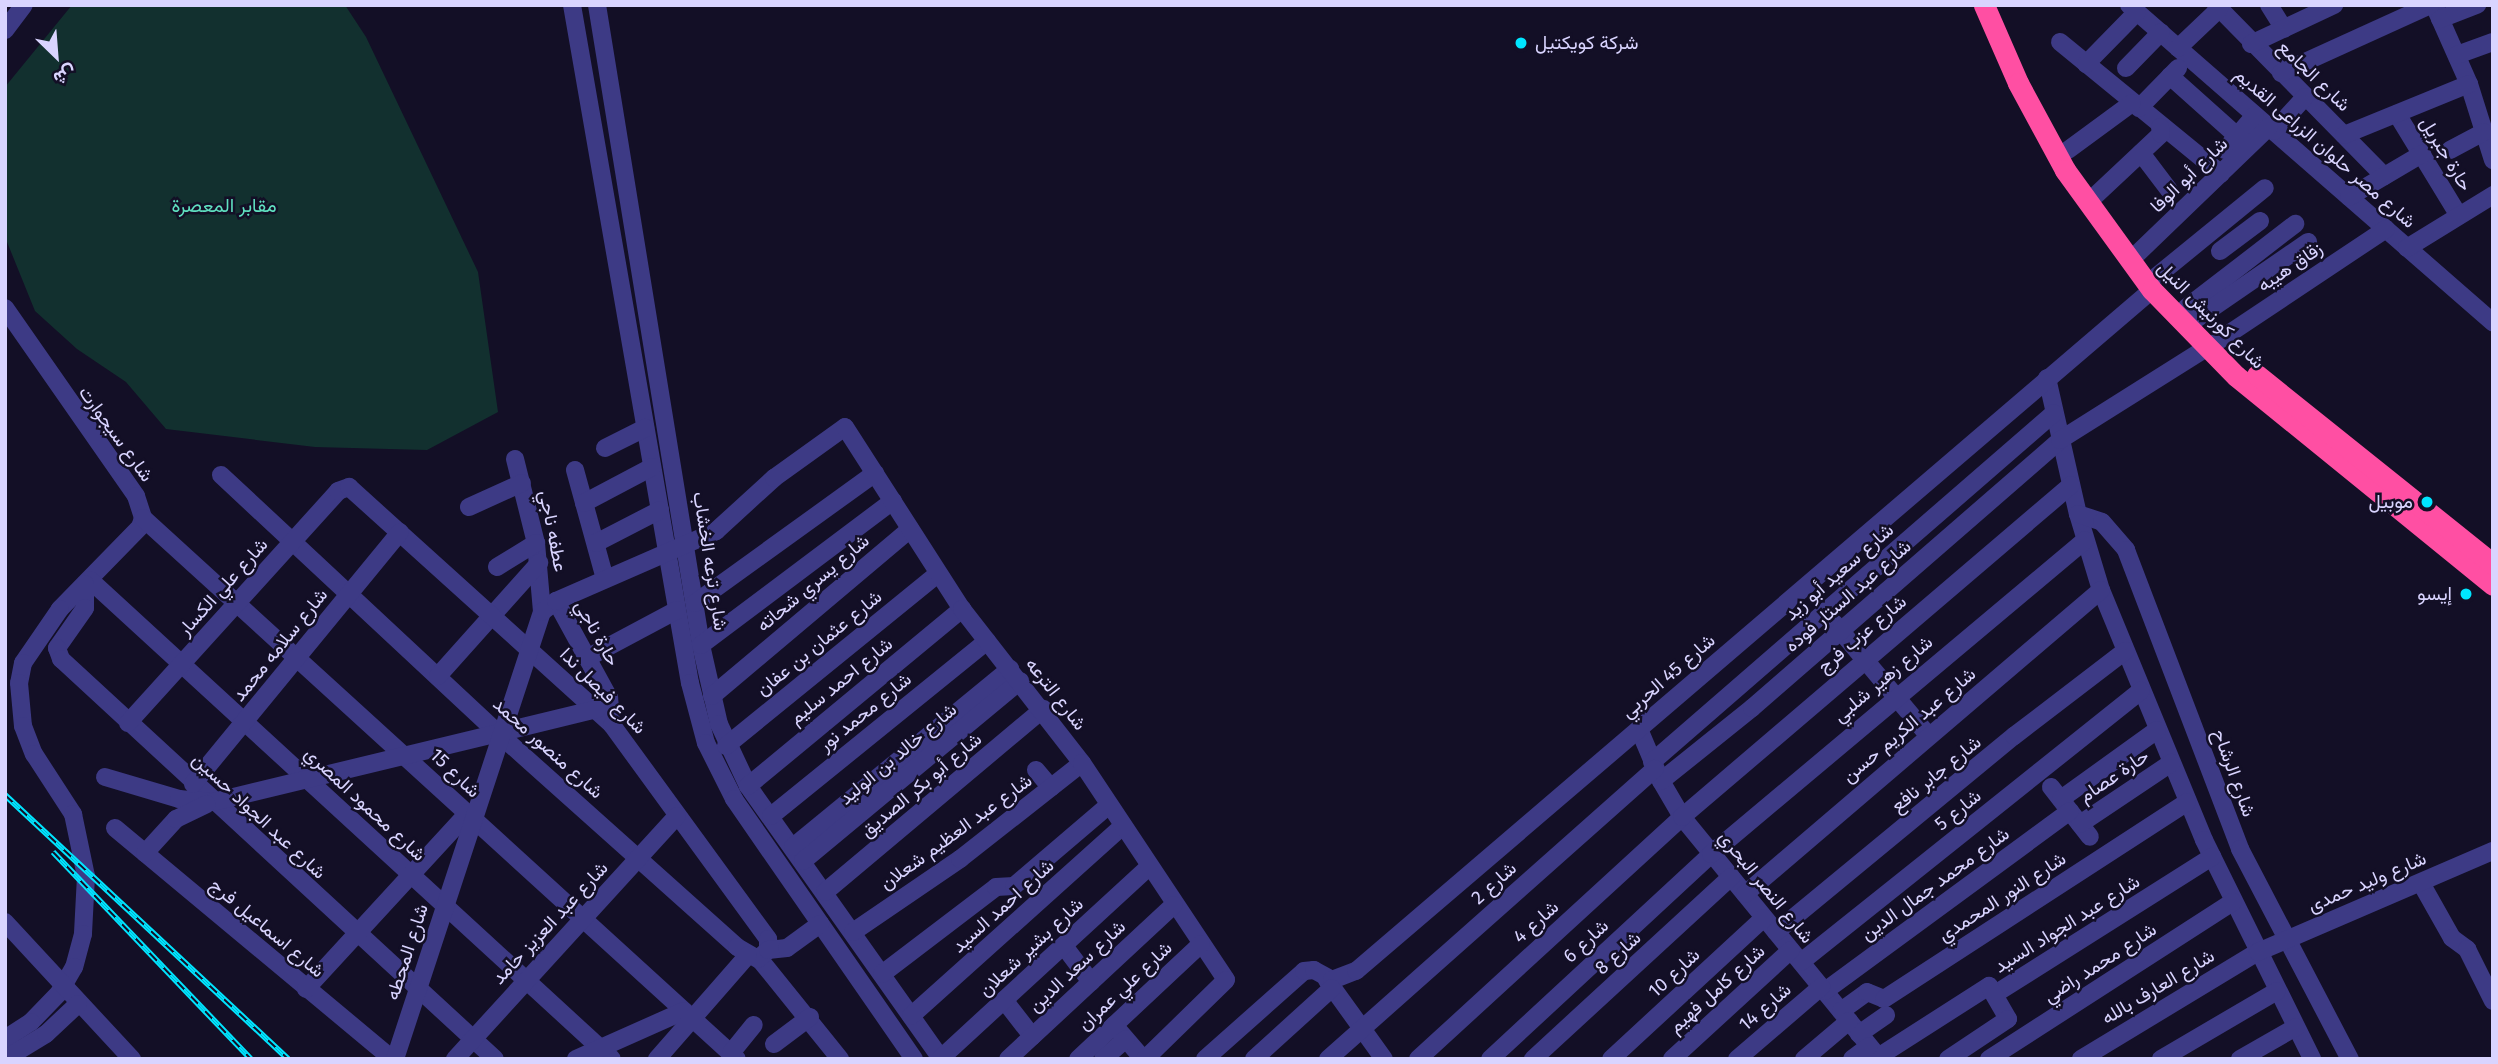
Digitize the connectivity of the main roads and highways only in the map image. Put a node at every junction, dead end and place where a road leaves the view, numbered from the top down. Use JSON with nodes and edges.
{"nodes":[{"id":1,"x":1984,"y":5,"type":"edge"},
{"id":2,"x":1998,"y":5,"type":"edge"},
{"id":3,"x":2155,"y":283,"type":"junction"},
{"id":4,"x":2212,"y":345,"type":"junction"},
{"id":5,"x":2493,"y":564,"type":"edge"},
{"id":6,"x":2493,"y":585,"type":"edge"}],
"edges":[{"from":1,"to":3,"type":"highway","name":"شارع كورنيش النيل"},
{"from":2,"to":3,"type":"highway","name":"شارع كورنيش النيل"},
{"from":3,"to":4,"type":"highway","name":"شارع كورنيش النيل"},
{"from":3,"to":4,"type":"highway","name":"شارع كورنيش النيل"},
{"from":4,"to":5,"type":"highway","name":"شارع كورنيش النيل"},
{"from":4,"to":6,"type":"highway","name":"شارع كورنيش النيل"}]}
